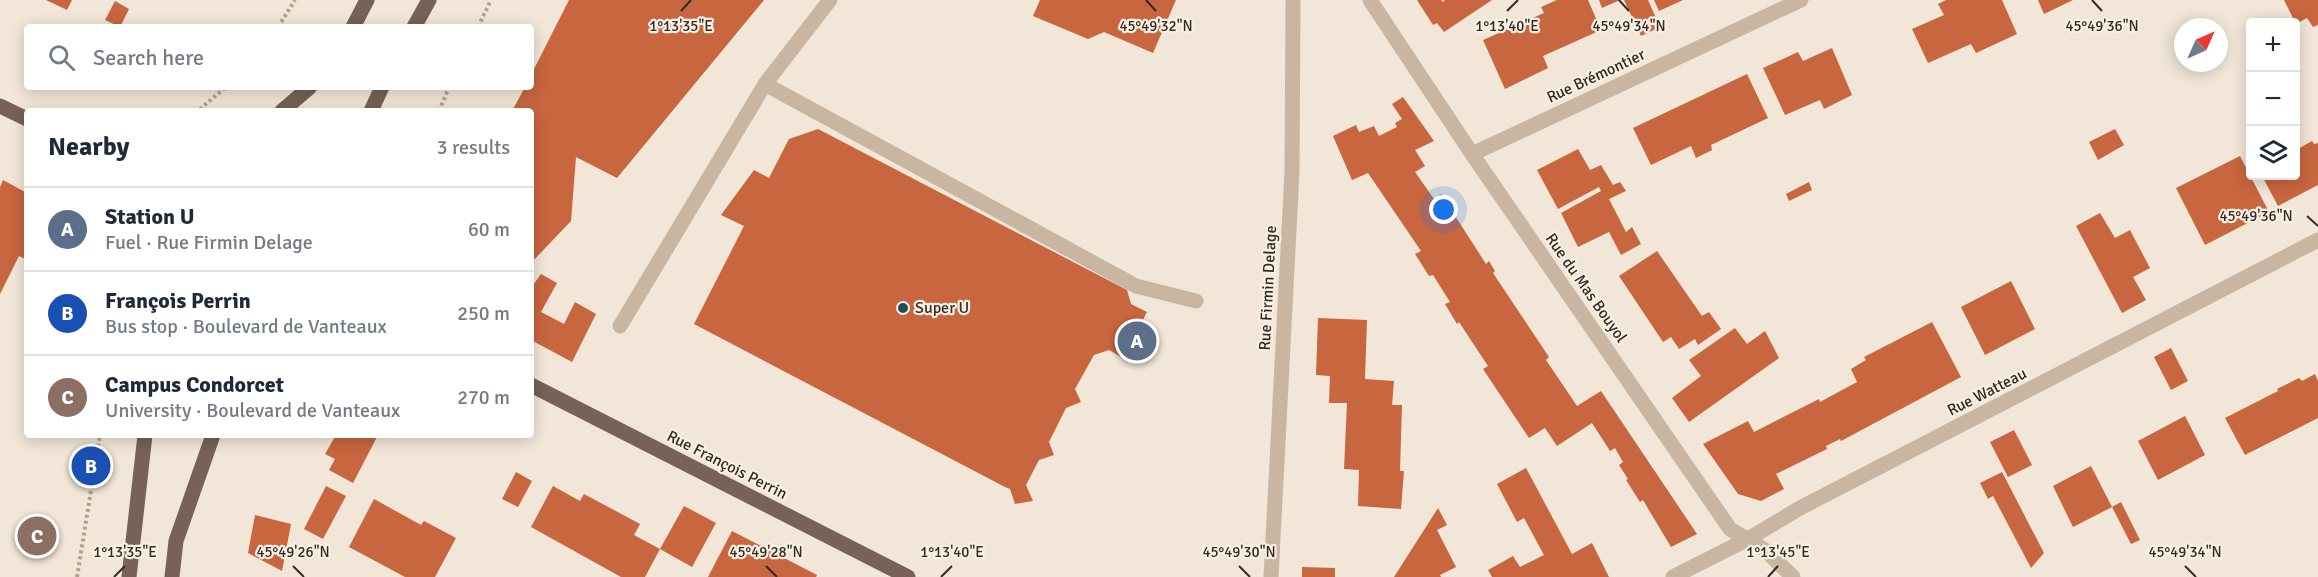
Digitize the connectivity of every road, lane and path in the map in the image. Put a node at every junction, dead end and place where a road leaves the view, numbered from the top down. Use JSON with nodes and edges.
{"nodes":[{"id":1,"x":295,"y":0,"type":"edge"},
{"id":2,"x":367,"y":0,"type":"edge"},
{"id":3,"x":429,"y":0,"type":"edge"},
{"id":4,"x":491,"y":0,"type":"edge"},
{"id":5,"x":830,"y":0,"type":"edge"},
{"id":6,"x":1293,"y":0,"type":"edge"},
{"id":7,"x":1370,"y":0,"type":"edge"},
{"id":8,"x":1801,"y":0,"type":"edge"},
{"id":9,"x":280,"y":24,"type":"edge"},
{"id":10,"x":355,"y":24,"type":"edge"},
{"id":11,"x":416,"y":24,"type":"edge"},
{"id":12,"x":479,"y":24,"type":"edge"},
{"id":13,"x":765,"y":84,"type":"junction"},
{"id":14,"x":222,"y":90,"type":"edge"},
{"id":15,"x":306,"y":90,"type":"edge"},
{"id":16,"x":381,"y":90,"type":"edge"},
{"id":17,"x":448,"y":90,"type":"edge"},
{"id":18,"x":0,"y":106,"type":"edge"},
{"id":19,"x":201,"y":108,"type":"edge"},
{"id":20,"x":286,"y":108,"type":"edge"},
{"id":21,"x":372,"y":108,"type":"edge"},
{"id":22,"x":440,"y":108,"type":"edge"},
{"id":23,"x":24,"y":118,"type":"edge"},
{"id":24,"x":1472,"y":154,"type":"junction"},
{"id":25,"x":2318,"y":240,"type":"edge"},
{"id":26,"x":1196,"y":301,"type":"dead end"},
{"id":27,"x":620,"y":326,"type":"dead end"},
{"id":28,"x":534,"y":387,"type":"edge"},
{"id":29,"x":100,"y":438,"type":"edge"},
{"id":30,"x":145,"y":438,"type":"edge"},
{"id":31,"x":212,"y":438,"type":"edge"},
{"id":32,"x":1748,"y":539,"type":"junction"},
{"id":33,"x":77,"y":577,"type":"edge"},
{"id":34,"x":129,"y":577,"type":"edge"},
{"id":35,"x":172,"y":577,"type":"edge"},
{"id":36,"x":908,"y":577,"type":"edge"},
{"id":37,"x":1271,"y":577,"type":"edge"},
{"id":38,"x":1673,"y":577,"type":"edge"},
{"id":39,"x":1793,"y":577,"type":"edge"}],
"edges":[{"from":1,"to":9,"type":"path"},
{"from":2,"to":10,"type":"main road"},
{"from":3,"to":11,"type":"main road"},
{"from":4,"to":12,"type":"path"},
{"from":5,"to":13,"type":"street"},
{"from":6,"to":37,"type":"street","name":"Rue Firmin Delage"},
{"from":7,"to":24,"type":"street","name":"Rue du Mas Bouyol"},
{"from":8,"to":24,"type":"street","name":"Rue Brémontier"},
{"from":13,"to":26,"type":"street"},
{"from":13,"to":27,"type":"street"},
{"from":14,"to":19,"type":"path"},
{"from":15,"to":20,"type":"main road"},
{"from":16,"to":21,"type":"main road"},
{"from":17,"to":22,"type":"path"},
{"from":18,"to":23,"type":"main road"},
{"from":24,"to":32,"type":"street","name":"Rue du Mas Bouyol"},
{"from":25,"to":32,"type":"street","name":"Rue Watteau"},
{"from":28,"to":36,"type":"main road","name":"Rue François Perrin"},
{"from":29,"to":33,"type":"path"},
{"from":30,"to":34,"type":"main road"},
{"from":31,"to":35,"type":"main road"},
{"from":32,"to":38,"type":"street","name":"Rue Watteau"},
{"from":32,"to":39,"type":"street","name":"Rue du Mas Bouyol"}]}
